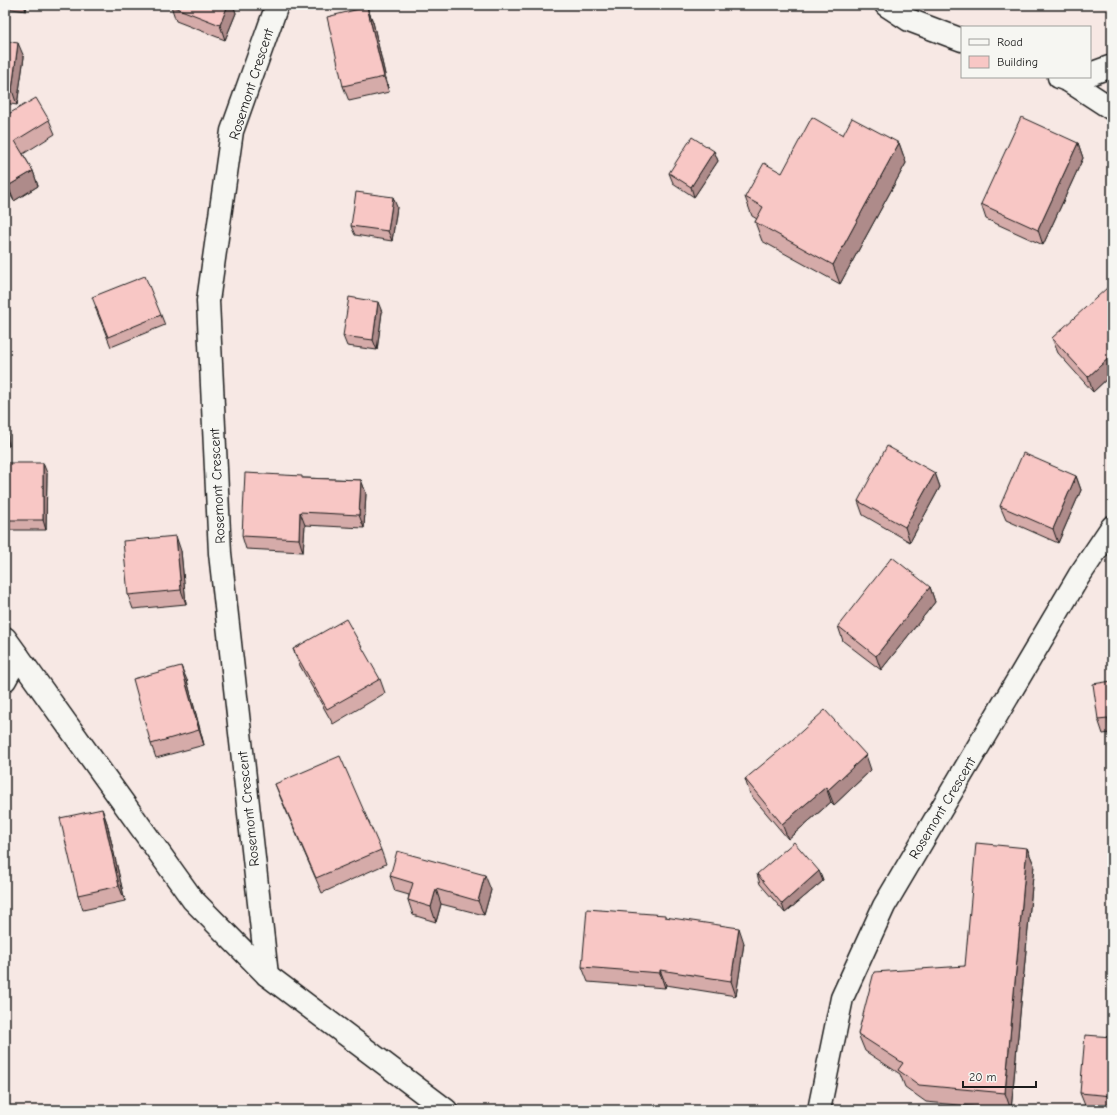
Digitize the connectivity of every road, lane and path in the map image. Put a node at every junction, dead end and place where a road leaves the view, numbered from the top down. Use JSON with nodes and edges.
{"nodes":[{"id":1,"x":277,"y":5,"type":"edge"},
{"id":2,"x":886,"y":5,"type":"edge"},
{"id":3,"x":961,"y":40,"type":"edge"},
{"id":4,"x":1112,"y":66,"type":"edge"},
{"id":5,"x":1091,"y":74,"type":"edge"},
{"id":6,"x":1069,"y":78,"type":"edge"},
{"id":7,"x":1112,"y":110,"type":"edge"},
{"id":8,"x":1112,"y":527,"type":"edge"},
{"id":9,"x":5,"y":638,"type":"edge"},
{"id":10,"x":18,"y":656,"type":"junction"},
{"id":11,"x":5,"y":680,"type":"edge"},
{"id":12,"x":267,"y":975,"type":"junction"},
{"id":13,"x":446,"y":1110,"type":"edge"},
{"id":14,"x":819,"y":1110,"type":"edge"}],
"edges":[{"from":1,"to":12,"type":"street","name":"Rosemont Crescent"},
{"from":2,"to":3,"type":"street"},
{"from":4,"to":5,"type":"street"},
{"from":6,"to":7,"type":"street"},
{"from":8,"to":14,"type":"street","name":"Rosemont Crescent"},
{"from":9,"to":10,"type":"street"},
{"from":10,"to":11,"type":"street"},
{"from":10,"to":12,"type":"street"},
{"from":12,"to":13,"type":"street"}]}
